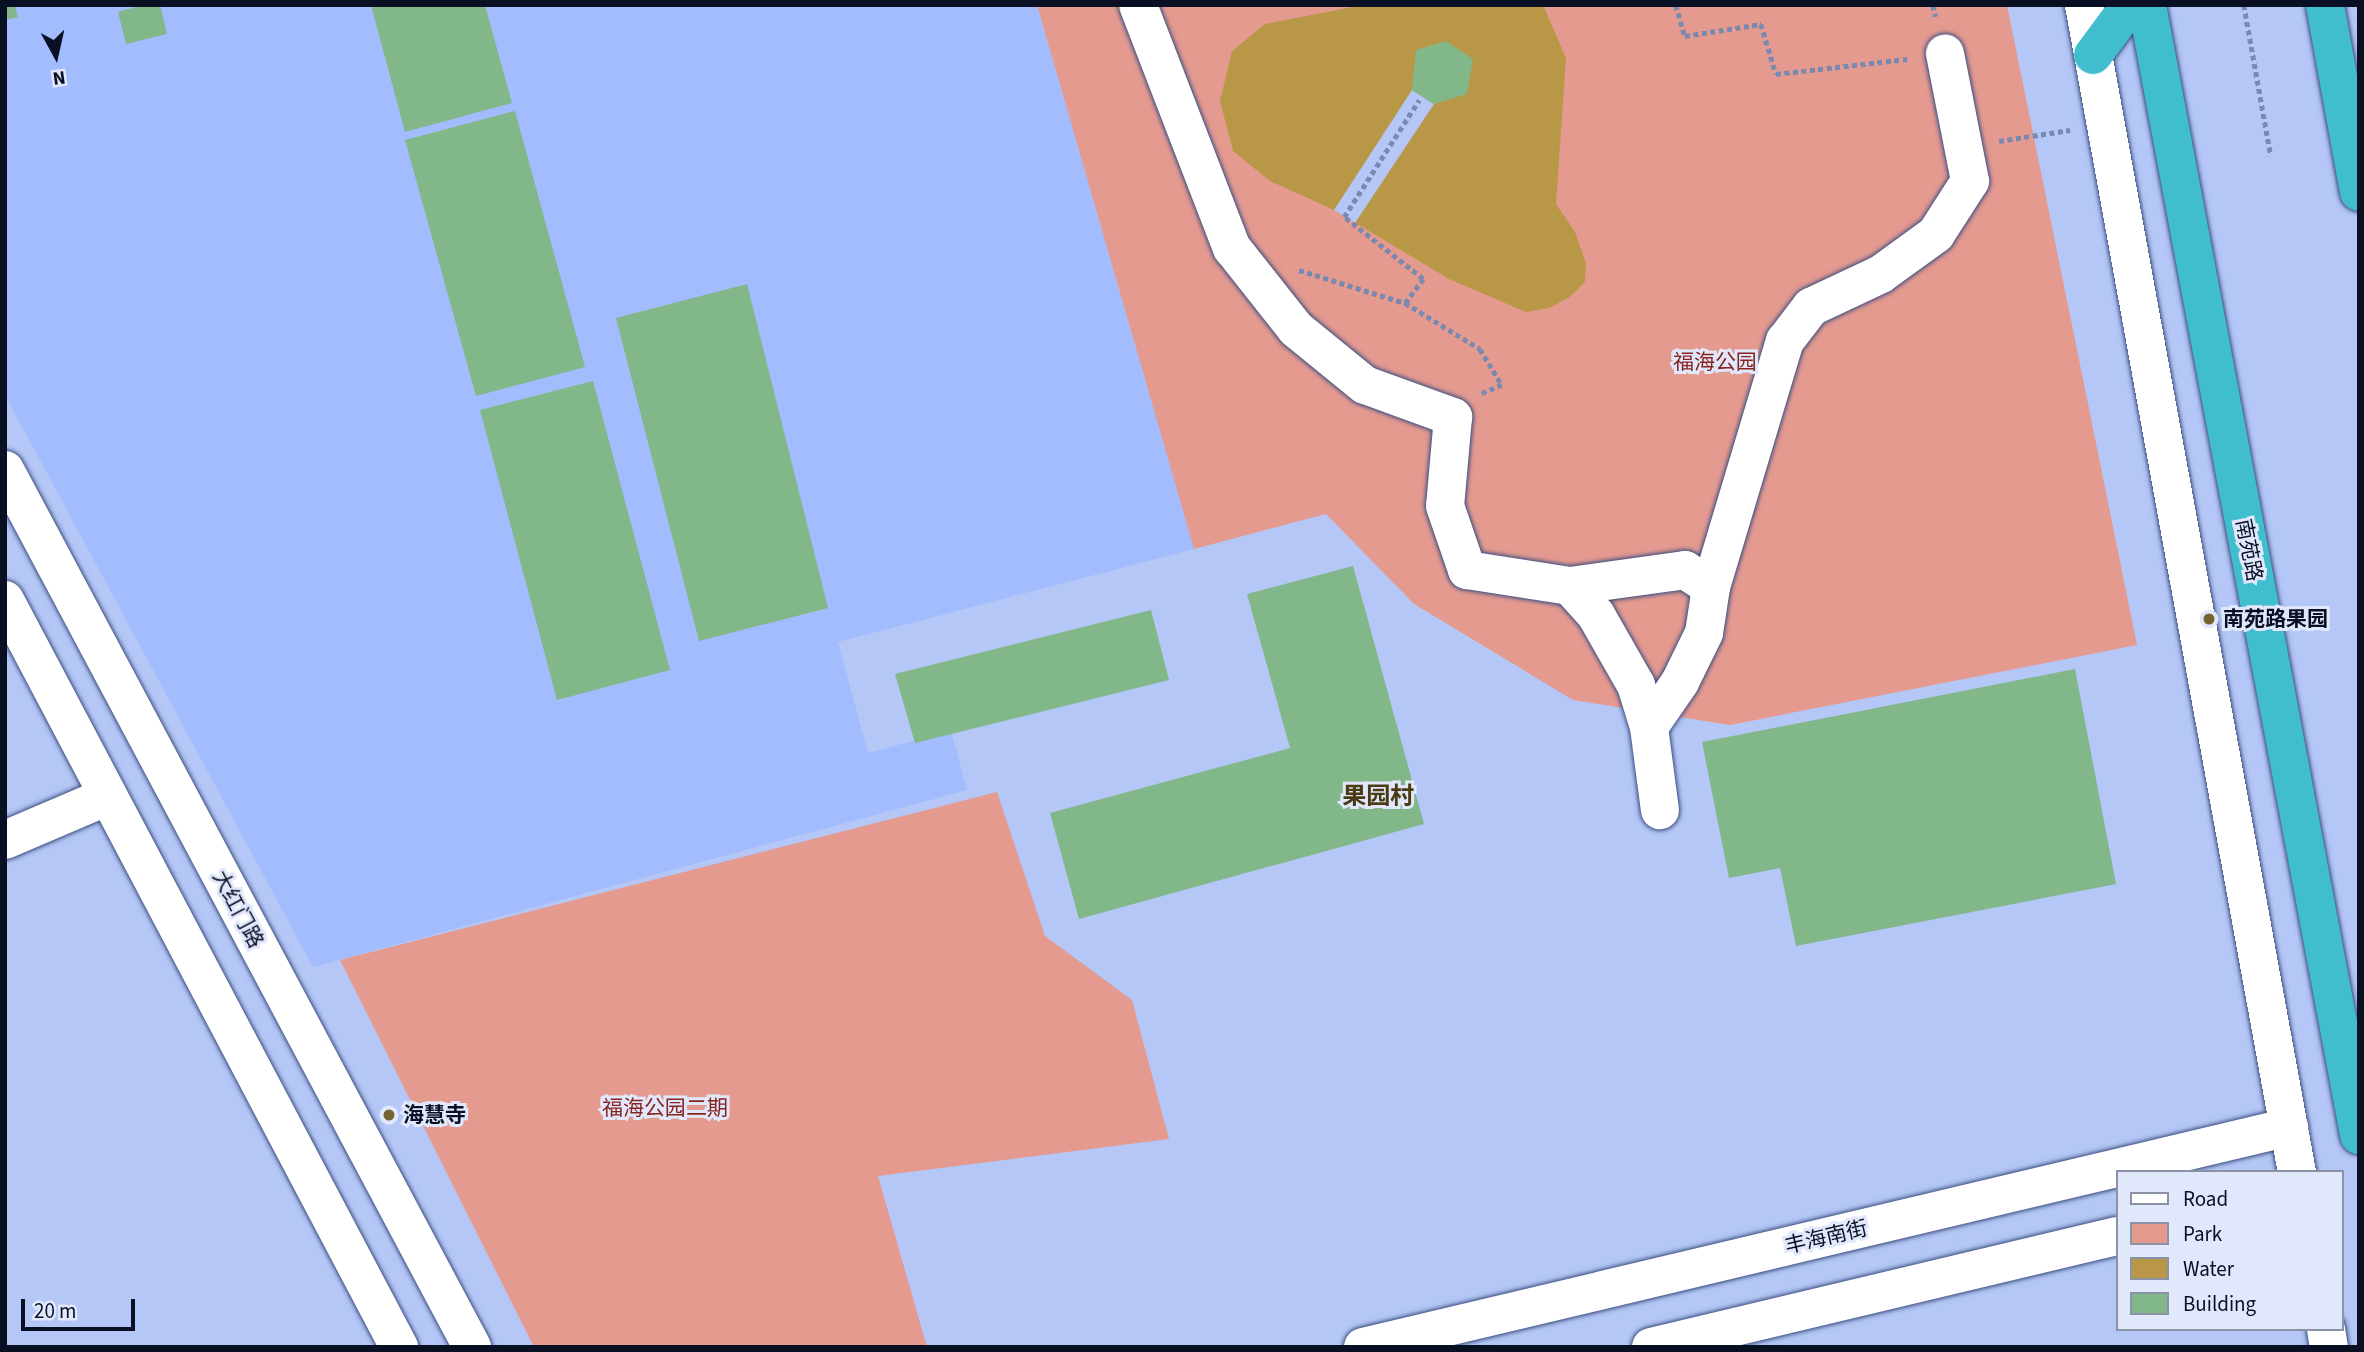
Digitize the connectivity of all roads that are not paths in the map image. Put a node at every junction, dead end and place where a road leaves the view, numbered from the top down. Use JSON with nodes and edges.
{"nodes":[{"id":1,"x":1138,"y":5,"type":"edge"},
{"id":2,"x":2084,"y":5,"type":"edge"},
{"id":3,"x":2130,"y":5,"type":"edge"},
{"id":4,"x":2147,"y":5,"type":"edge"},
{"id":5,"x":2325,"y":5,"type":"edge"},
{"id":6,"x":1945,"y":53,"type":"road end"},
{"id":7,"x":2093,"y":55,"type":"junction"},
{"id":8,"x":2359,"y":192,"type":"edge"},
{"id":9,"x":5,"y":470,"type":"edge"},
{"id":10,"x":1570,"y":586,"type":"junction"},
{"id":11,"x":1711,"y":587,"type":"junction"},
{"id":12,"x":5,"y":600,"type":"edge"},
{"id":13,"x":1649,"y":727,"type":"junction"},
{"id":14,"x":108,"y":796,"type":"junction"},
{"id":15,"x":1660,"y":810,"type":"dead end"},
{"id":16,"x":5,"y":841,"type":"edge"},
{"id":17,"x":2289,"y":1128,"type":"junction"},
{"id":18,"x":2359,"y":1135,"type":"edge"},
{"id":19,"x":2297,"y":1170,"type":"edge"},
{"id":20,"x":2116,"y":1236,"type":"edge"},
{"id":21,"x":398,"y":1347,"type":"edge"},
{"id":22,"x":472,"y":1347,"type":"edge"},
{"id":23,"x":1363,"y":1347,"type":"edge"},
{"id":24,"x":1651,"y":1347,"type":"edge"}],
"edges":[{"from":1,"to":10,"type":"street"},
{"from":2,"to":7,"type":"street"},
{"from":3,"to":7,"type":"highway"},
{"from":4,"to":18,"type":"highway","name":"南苑路"},
{"from":5,"to":8,"type":"highway"},
{"from":6,"to":11,"type":"street"},
{"from":7,"to":17,"type":"street"},
{"from":9,"to":22,"type":"street","name":"大红门路"},
{"from":10,"to":11,"type":"street"},
{"from":10,"to":13,"type":"street"},
{"from":11,"to":13,"type":"street"},
{"from":12,"to":14,"type":"street"},
{"from":13,"to":15,"type":"street"},
{"from":14,"to":16,"type":"street"},
{"from":14,"to":21,"type":"street"},
{"from":17,"to":19,"type":"street"},
{"from":17,"to":23,"type":"street","name":"丰海南街"},
{"from":20,"to":24,"type":"street"}]}
